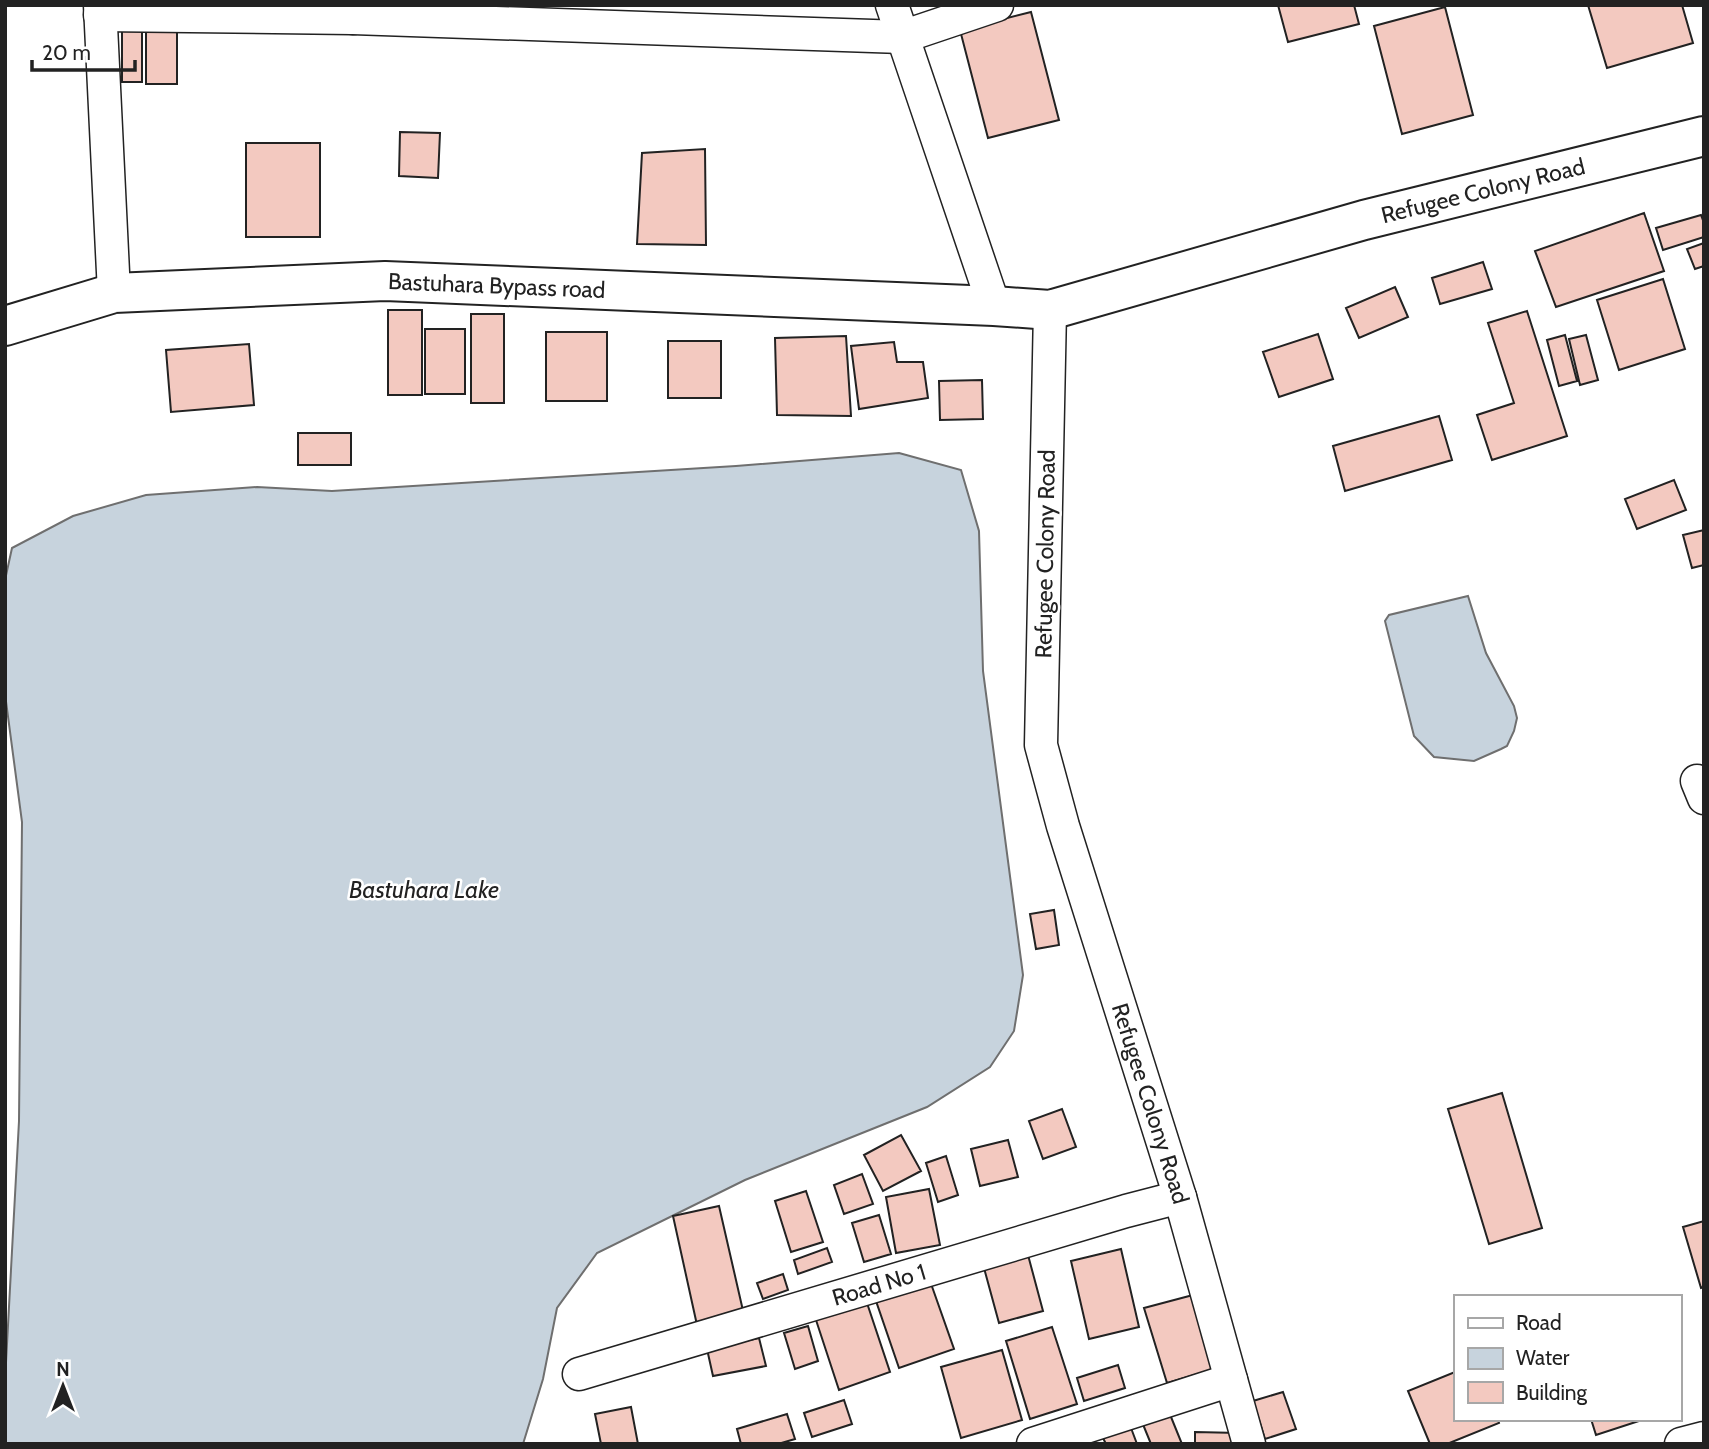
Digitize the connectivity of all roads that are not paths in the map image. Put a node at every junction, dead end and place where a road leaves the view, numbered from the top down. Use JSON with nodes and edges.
{"nodes":[{"id":1,"x":892,"y":5,"type":"edge"},
{"id":2,"x":997,"y":5,"type":"edge"},
{"id":3,"x":100,"y":10,"type":"edge"},
{"id":4,"x":353,"y":12,"type":"edge"},
{"id":5,"x":902,"y":37,"type":"junction"},
{"id":6,"x":1704,"y":136,"type":"edge"},
{"id":7,"x":114,"y":292,"type":"junction"},
{"id":8,"x":993,"y":306,"type":"junction"},
{"id":9,"x":1050,"y":310,"type":"junction"},
{"id":10,"x":5,"y":326,"type":"edge"},
{"id":11,"x":1180,"y":1197,"type":"junction"},
{"id":12,"x":579,"y":1374,"type":"dead end"},
{"id":13,"x":1231,"y":1380,"type":"junction"},
{"id":14,"x":1704,"y":1438,"type":"edge"},
{"id":15,"x":1033,"y":1444,"type":"edge"},
{"id":16,"x":1249,"y":1444,"type":"edge"},
{"id":17,"x":1681,"y":1444,"type":"edge"}],
"edges":[{"from":1,"to":5,"type":"street"},
{"from":2,"to":5,"type":"street"},
{"from":3,"to":4,"type":"street"},
{"from":3,"to":7,"type":"street"},
{"from":4,"to":5,"type":"street"},
{"from":5,"to":8,"type":"street"},
{"from":6,"to":9,"type":"main road","name":"Refugee Colony Road"},
{"from":7,"to":8,"type":"main road","name":"Bastuhara Bypass road"},
{"from":7,"to":10,"type":"main road","name":"Bastuhara Bypass road"},
{"from":8,"to":9,"type":"main road","name":"Bastuhara Bypass road"},
{"from":9,"to":11,"type":"street","name":"Refugee Colony Road"},
{"from":11,"to":12,"type":"street","name":"Road No 1"},
{"from":11,"to":13,"type":"street","name":"Refugee Colony Road"},
{"from":13,"to":15,"type":"street"},
{"from":13,"to":16,"type":"street","name":"Refugee Colony Road"},
{"from":14,"to":17,"type":"street"}]}
